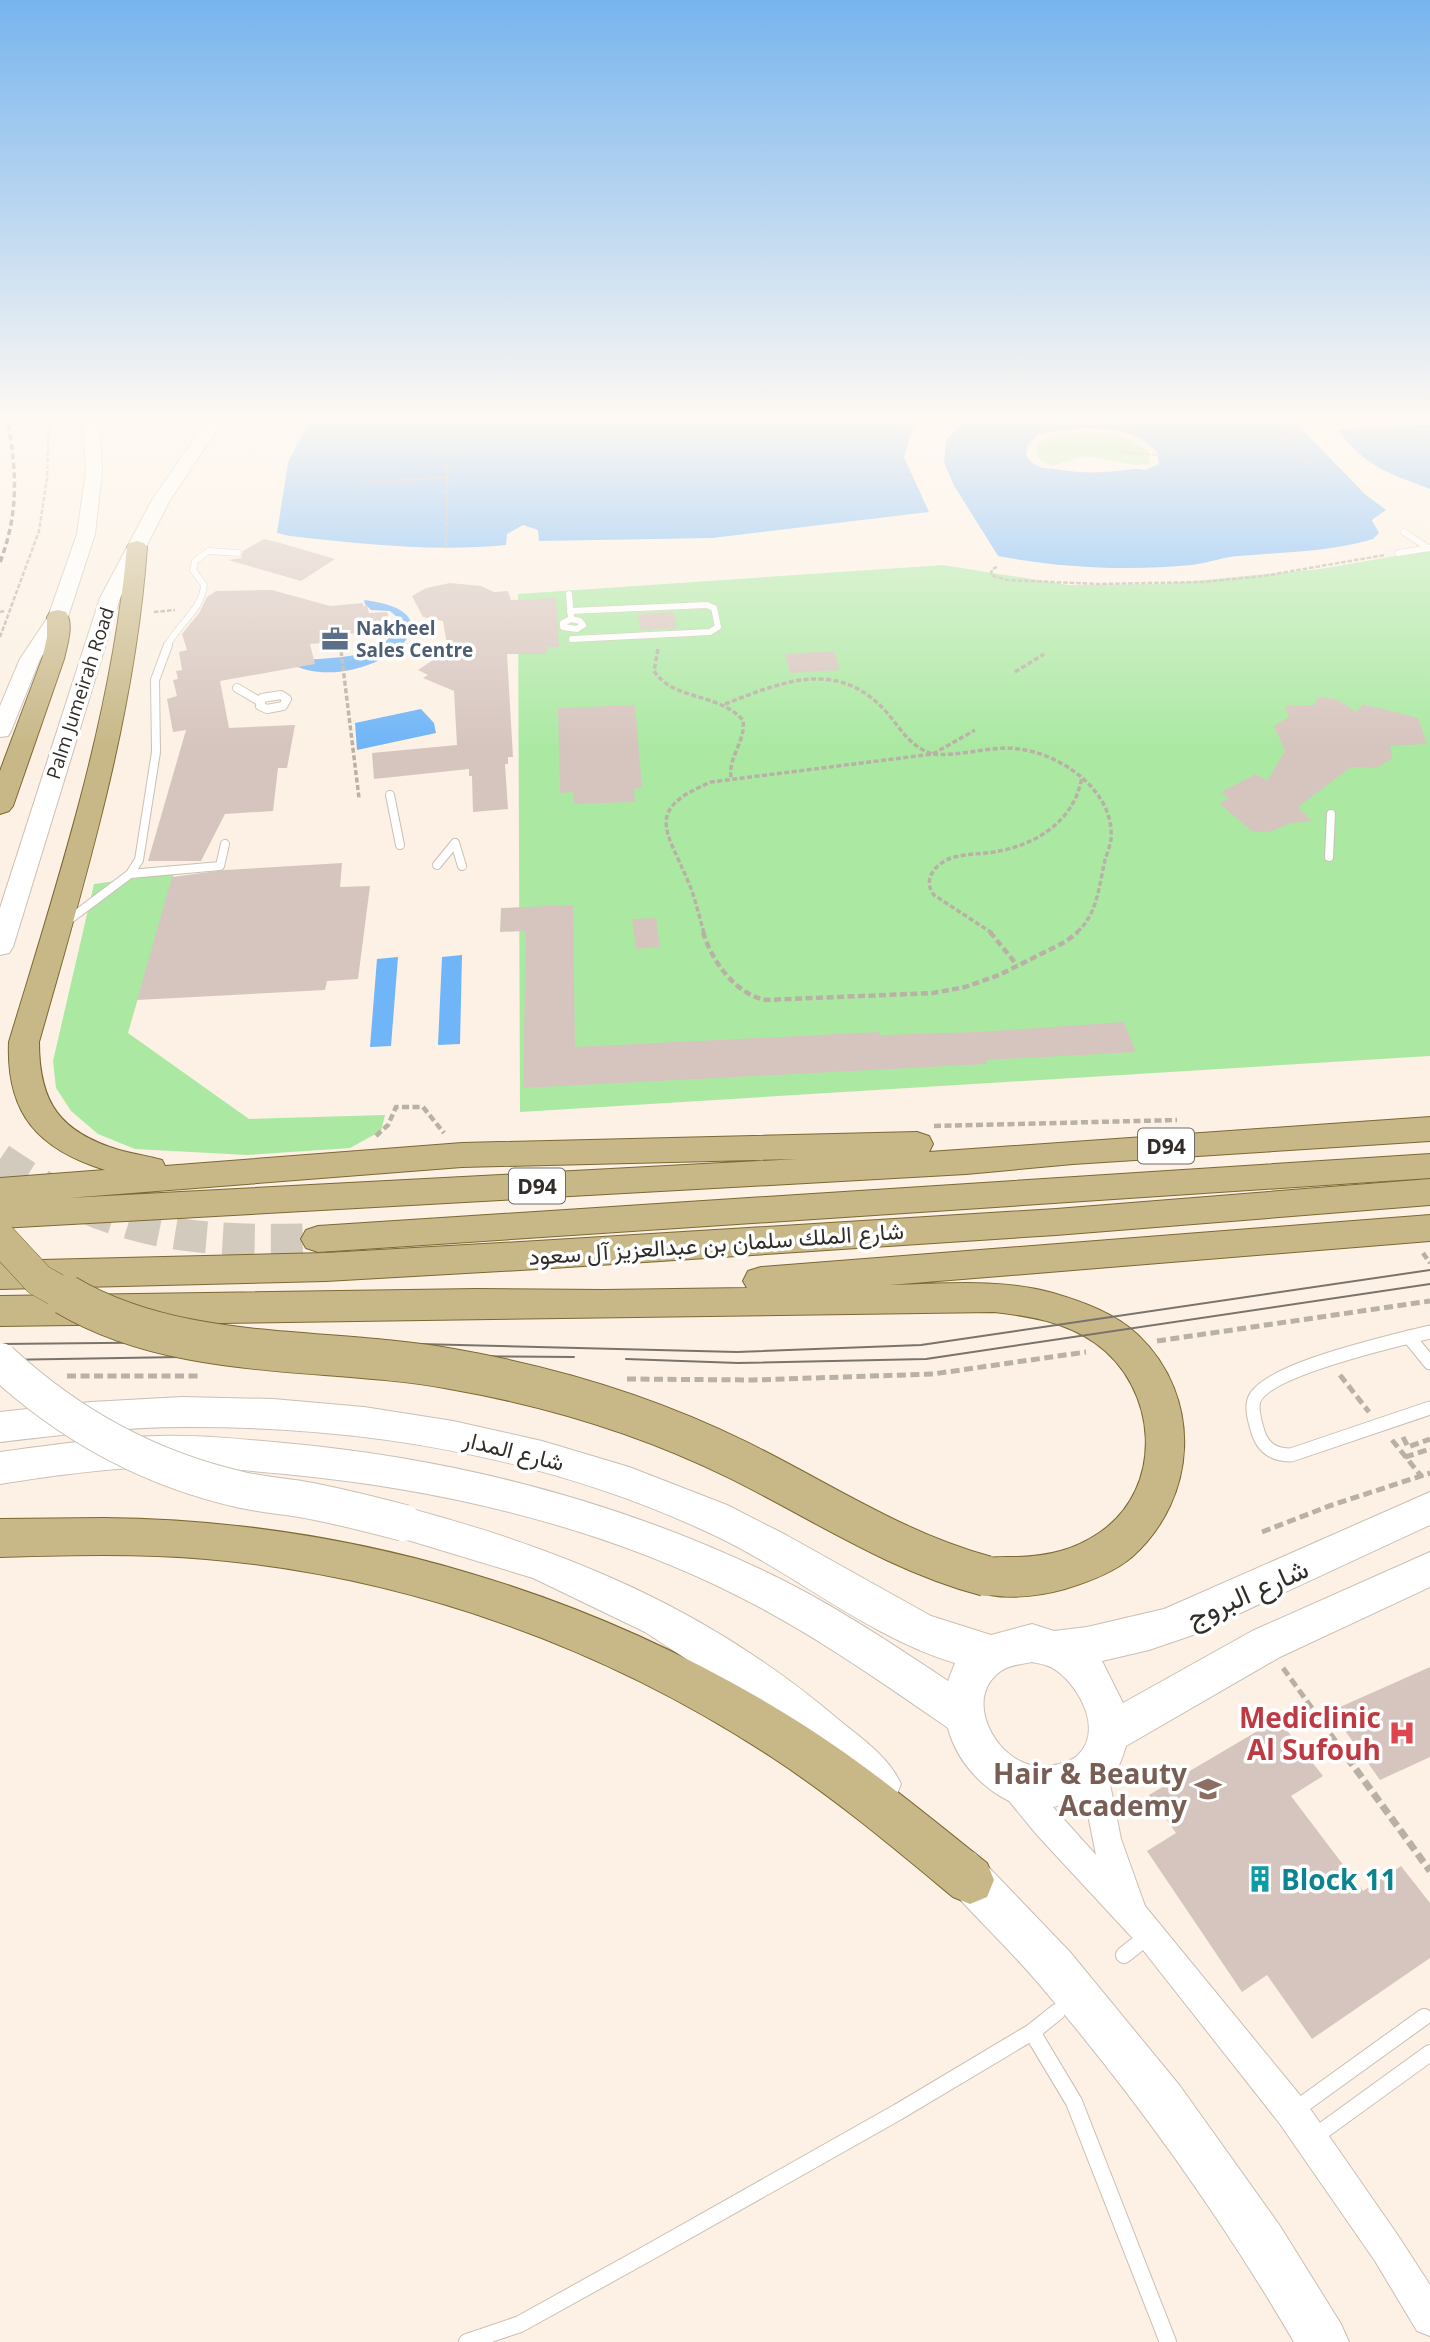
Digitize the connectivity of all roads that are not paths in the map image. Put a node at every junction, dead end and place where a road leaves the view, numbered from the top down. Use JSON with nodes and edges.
{"nodes":[{"id":1,"x":87,"y":528,"type":"edge"},
{"id":2,"x":147,"y":528,"type":"edge"},
{"id":3,"x":1404,"y":532,"type":"dead end"},
{"id":4,"x":137,"y":547,"type":"junction"},
{"id":5,"x":1429,"y":548,"type":"edge"},
{"id":6,"x":237,"y":553,"type":"dead end"},
{"id":7,"x":1398,"y":553,"type":"road end"},
{"id":8,"x":569,"y":594,"type":"dead end"},
{"id":9,"x":570,"y":611,"type":"junction"},
{"id":10,"x":58,"y":617,"type":"junction"},
{"id":11,"x":571,"y":620,"type":"dead end"},
{"id":12,"x":572,"y":639,"type":"dead end"},
{"id":13,"x":237,"y":688,"type":"dead end"},
{"id":14,"x":259,"y":701,"type":"dead end"},
{"id":15,"x":0,"y":731,"type":"edge"},
{"id":16,"x":390,"y":795,"type":"dead end"},
{"id":17,"x":0,"y":806,"type":"edge"},
{"id":18,"x":1331,"y":814,"type":"dead end"},
{"id":19,"x":225,"y":844,"type":"dead end"},
{"id":20,"x":400,"y":845,"type":"dead end"},
{"id":21,"x":1329,"y":858,"type":"dead end"},
{"id":22,"x":437,"y":865,"type":"dead end"},
{"id":23,"x":461,"y":866,"type":"dead end"},
{"id":24,"x":130,"y":874,"type":"junction"},
{"id":25,"x":58,"y":928,"type":"junction"},
{"id":26,"x":0,"y":947,"type":"edge"},
{"id":27,"x":1430,"y":1129,"type":"edge"},
{"id":28,"x":1073,"y":1152,"type":"junction"},
{"id":29,"x":1430,"y":1166,"type":"edge"},
{"id":30,"x":233,"y":1172,"type":"junction"},
{"id":31,"x":0,"y":1191,"type":"edge"},
{"id":32,"x":1430,"y":1192,"type":"edge"},
{"id":33,"x":0,"y":1215,"type":"edge"},
{"id":34,"x":1430,"y":1228,"type":"edge"},
{"id":35,"x":0,"y":1238,"type":"edge"},
{"id":36,"x":318,"y":1239,"type":"tunnel mouth"},
{"id":37,"x":0,"y":1275,"type":"edge"},
{"id":38,"x":476,"y":1303,"type":"junction"},
{"id":39,"x":114,"y":1309,"type":"junction"},
{"id":40,"x":0,"y":1311,"type":"edge"},
{"id":41,"x":0,"y":1324,"type":"edge"},
{"id":42,"x":1430,"y":1332,"type":"edge"},
{"id":43,"x":1409,"y":1337,"type":"junction"},
{"id":44,"x":0,"y":1361,"type":"edge"},
{"id":45,"x":1430,"y":1363,"type":"edge"},
{"id":46,"x":1430,"y":1408,"type":"edge"},
{"id":47,"x":0,"y":1427,"type":"edge"},
{"id":48,"x":0,"y":1468,"type":"edge"},
{"id":49,"x":1425,"y":1489,"type":"edge"},
{"id":50,"x":0,"y":1538,"type":"edge"},
{"id":51,"x":1430,"y":1569,"type":"edge"},
{"id":52,"x":1055,"y":1648,"type":"junction"},
{"id":53,"x":988,"y":1652,"type":"junction"},
{"id":54,"x":962,"y":1714,"type":"junction"},
{"id":55,"x":1109,"y":1733,"type":"junction"},
{"id":56,"x":1093,"y":1769,"type":"junction"},
{"id":57,"x":1010,"y":1779,"type":"junction"},
{"id":58,"x":970,"y":1880,"type":"junction"},
{"id":59,"x":1142,"y":1926,"type":"junction"},
{"id":60,"x":1124,"y":1955,"type":"dead end"},
{"id":61,"x":1057,"y":2012,"type":"dead end"},
{"id":62,"x":1424,"y":2017,"type":"dead end"},
{"id":63,"x":1032,"y":2032,"type":"junction"},
{"id":64,"x":1430,"y":2053,"type":"edge"},
{"id":65,"x":1293,"y":2112,"type":"junction"},
{"id":66,"x":1312,"y":2139,"type":"junction"},
{"id":67,"x":1430,"y":2318,"type":"edge"},
{"id":68,"x":467,"y":2342,"type":"edge"},
{"id":69,"x":1168,"y":2342,"type":"edge"},
{"id":70,"x":1322,"y":2342,"type":"edge"}],
"edges":[{"from":1,"to":10,"type":"main road","name":"Palm Jumeirah Road"},
{"from":2,"to":4,"type":"main road","name":"Palm Jumeirah Road"},
{"from":3,"to":5,"type":"lane"},
{"from":4,"to":25,"type":"main road"},
{"from":4,"to":26,"type":"main road","name":"Palm Jumeirah Road"},
{"from":5,"to":7,"type":"lane"},
{"from":6,"to":24,"type":"lane"},
{"from":8,"to":9,"type":"lane"},
{"from":9,"to":11,"type":"lane"},
{"from":9,"to":12,"type":"lane"},
{"from":10,"to":15,"type":"main road","name":"Palm Jumeirah Road"},
{"from":10,"to":17,"type":"main road"},
{"from":13,"to":14,"type":"lane"},
{"from":16,"to":20,"type":"lane"},
{"from":18,"to":21,"type":"lane"},
{"from":19,"to":24,"type":"lane"},
{"from":22,"to":23,"type":"lane"},
{"from":24,"to":25,"type":"lane"},
{"from":25,"to":30,"type":"main road"},
{"from":27,"to":28,"type":"main road","number":"D94"},
{"from":28,"to":30,"type":"main road"},
{"from":28,"to":33,"type":"main road","number":"D94"},
{"from":29,"to":36,"type":"main road"},
{"from":30,"to":31,"type":"main road"},
{"from":32,"to":37,"type":"main road","name":"شارع الملك سلمان بن عبدالعزيز آل سعود"},
{"from":34,"to":38,"type":"main road"},
{"from":35,"to":38,"type":"main road","bridge":true},
{"from":38,"to":39,"type":"main road"},
{"from":39,"to":40,"type":"main road"},
{"from":39,"to":41,"type":"main road"},
{"from":42,"to":43,"type":"lane"},
{"from":43,"to":45,"type":"lane"},
{"from":43,"to":46,"type":"lane"},
{"from":44,"to":58,"type":"main road","bridge":true},
{"from":47,"to":53,"type":"main road","name":"شارع المدار"},
{"from":48,"to":54,"type":"main road","name":"شارع المدار"},
{"from":49,"to":52,"type":"main road","name":"شارع البروج"},
{"from":50,"to":58,"type":"main road"},
{"from":51,"to":55,"type":"main road"},
{"from":52,"to":53,"type":"main road"},
{"from":52,"to":55,"type":"main road"},
{"from":53,"to":54,"type":"main road"},
{"from":54,"to":57,"type":"main road"},
{"from":55,"to":56,"type":"main road"},
{"from":56,"to":57,"type":"main road"},
{"from":56,"to":59,"type":"street"},
{"from":57,"to":59,"type":"street"},
{"from":58,"to":70,"type":"main road"},
{"from":59,"to":60,"type":"lane"},
{"from":59,"to":65,"type":"street"},
{"from":61,"to":63,"type":"lane"},
{"from":62,"to":65,"type":"lane"},
{"from":63,"to":68,"type":"lane"},
{"from":63,"to":69,"type":"lane"},
{"from":64,"to":66,"type":"lane"},
{"from":65,"to":66,"type":"street"},
{"from":66,"to":67,"type":"street"}]}
